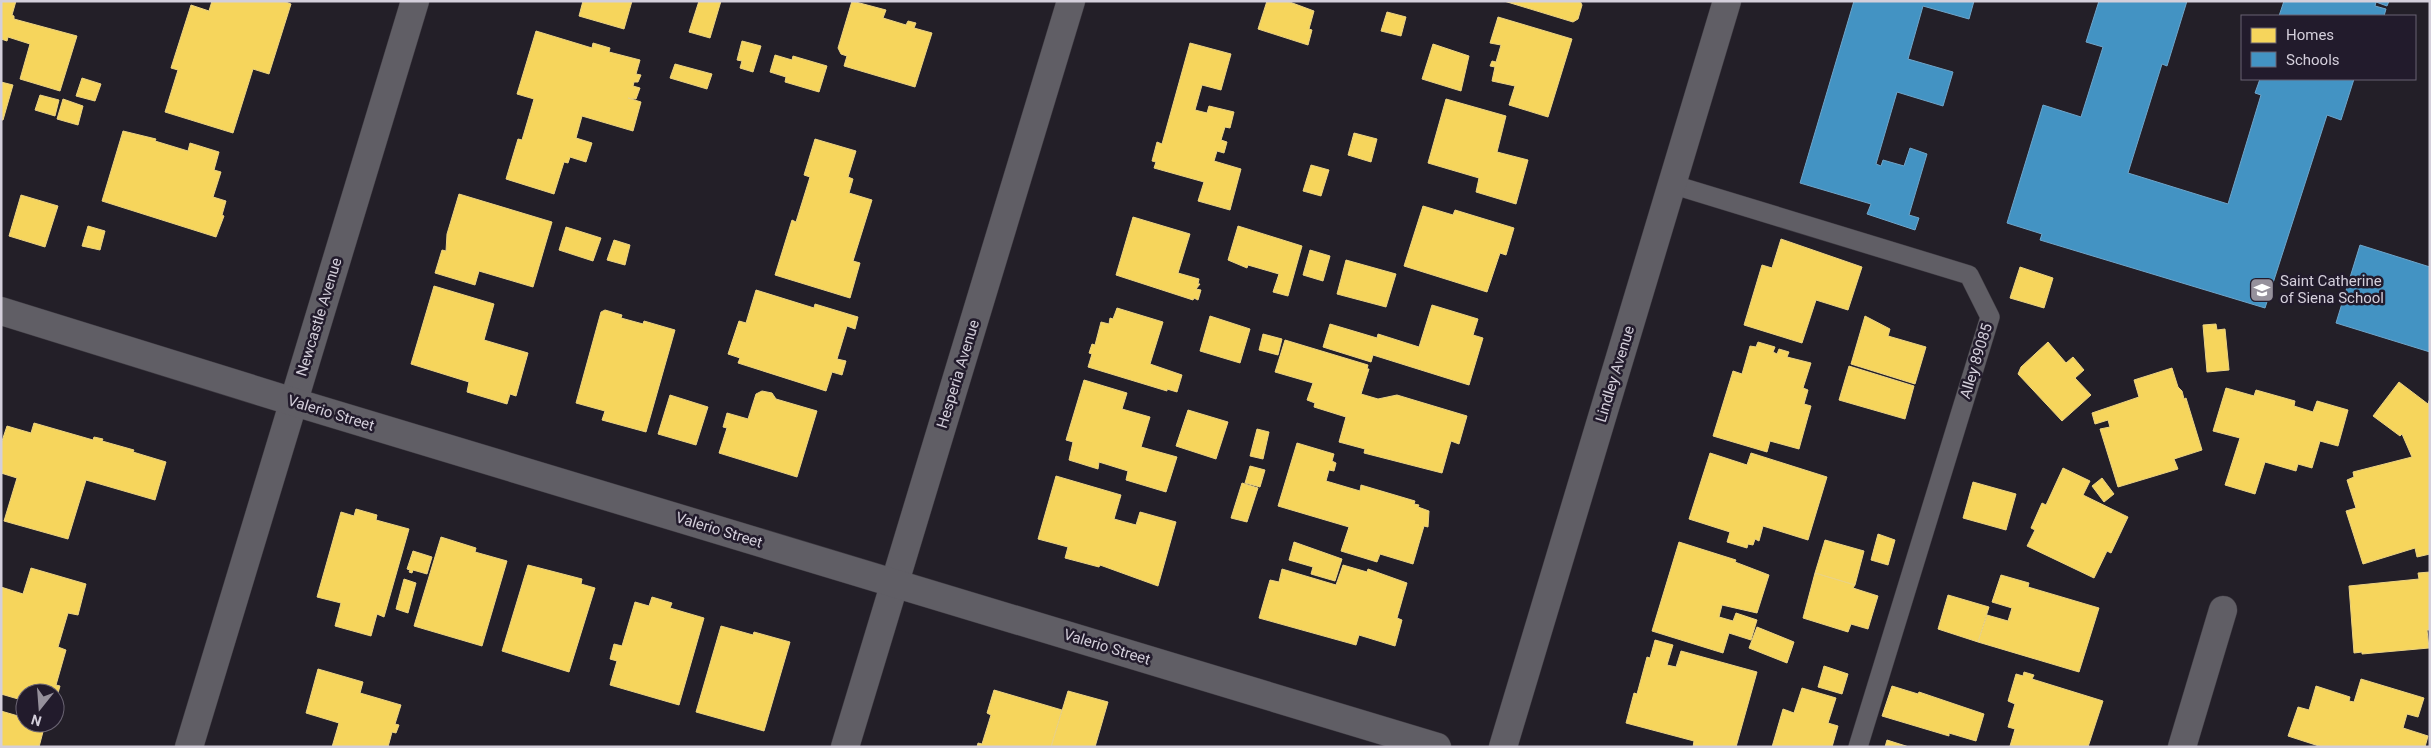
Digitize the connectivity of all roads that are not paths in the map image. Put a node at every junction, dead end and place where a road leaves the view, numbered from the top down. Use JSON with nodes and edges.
{"nodes":[{"id":1,"x":415,"y":1,"type":"edge"},
{"id":2,"x":1071,"y":1,"type":"edge"},
{"id":3,"x":1727,"y":1,"type":"edge"},
{"id":4,"x":1671,"y":184,"type":"junction"},
{"id":5,"x":1,"y":311,"type":"edge"},
{"id":6,"x":294,"y":402,"type":"junction"},
{"id":7,"x":895,"y":583,"type":"junction"},
{"id":8,"x":2222,"y":610,"type":"dead end"},
{"id":9,"x":190,"y":747,"type":"edge"},
{"id":10,"x":845,"y":747,"type":"edge"},
{"id":11,"x":1438,"y":747,"type":"edge"},
{"id":12,"x":1503,"y":747,"type":"edge"},
{"id":13,"x":1858,"y":747,"type":"edge"},
{"id":14,"x":2182,"y":747,"type":"edge"}],
"edges":[{"from":1,"to":6,"type":"street","name":"Newcastle Avenue"},
{"from":2,"to":7,"type":"street","name":"Hesperia Avenue"},
{"from":3,"to":4,"type":"street","name":"Lindley Avenue"},
{"from":4,"to":12,"type":"street","name":"Lindley Avenue"},
{"from":4,"to":13,"type":"lane","name":"Alley 89085"},
{"from":5,"to":6,"type":"street","name":"Valerio Street"},
{"from":6,"to":7,"type":"street","name":"Valerio Street"},
{"from":6,"to":9,"type":"street","name":"Newcastle Avenue"},
{"from":7,"to":10,"type":"street","name":"Hesperia Avenue"},
{"from":7,"to":11,"type":"street","name":"Valerio Street"},
{"from":8,"to":14,"type":"street"}]}
